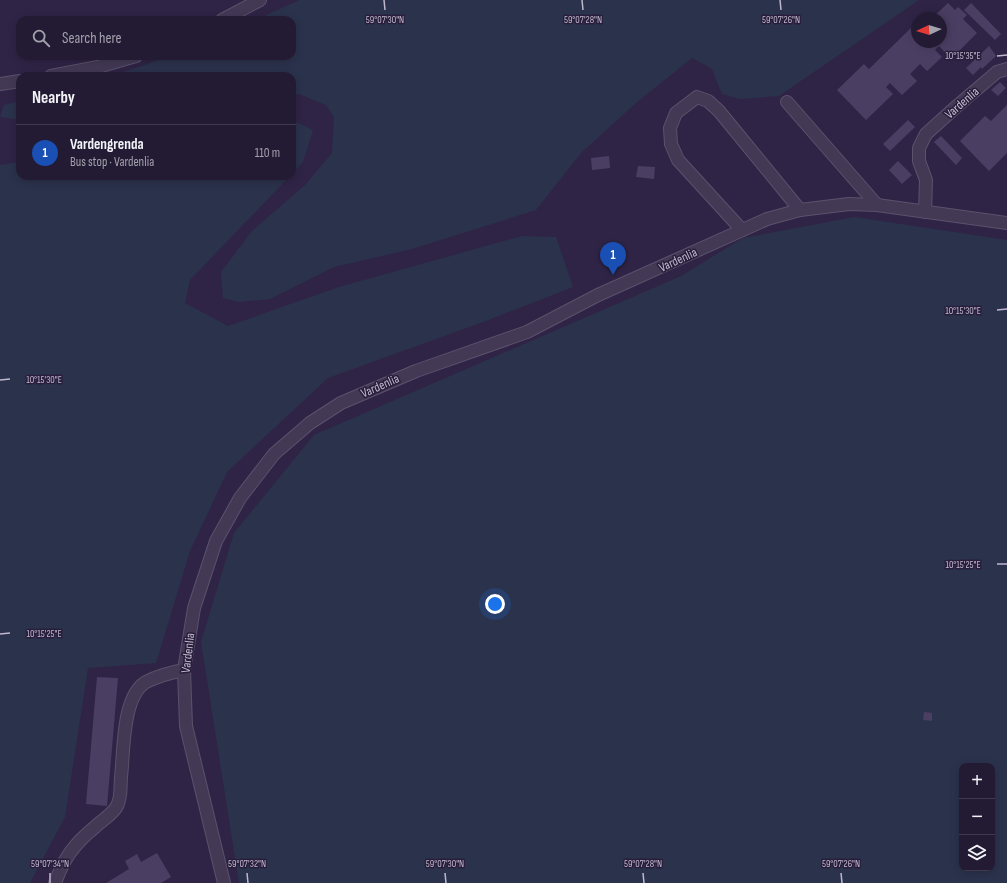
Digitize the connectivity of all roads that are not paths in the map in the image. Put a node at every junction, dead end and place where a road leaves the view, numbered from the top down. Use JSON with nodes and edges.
{"nodes":[{"id":1,"x":260,"y":0,"type":"edge"},
{"id":2,"x":230,"y":16,"type":"edge"},
{"id":3,"x":122,"y":60,"type":"edge"},
{"id":4,"x":1007,"y":69,"type":"edge"},
{"id":5,"x":72,"y":72,"type":"edge"},
{"id":6,"x":16,"y":82,"type":"edge"},
{"id":7,"x":0,"y":84,"type":"edge"},
{"id":8,"x":788,"y":102,"type":"dead end"},
{"id":9,"x":877,"y":205,"type":"junction"},
{"id":10,"x":800,"y":210,"type":"junction"},
{"id":11,"x":925,"y":212,"type":"junction"},
{"id":12,"x":1007,"y":223,"type":"edge"},
{"id":13,"x":742,"y":230,"type":"junction"},
{"id":14,"x":184,"y":670,"type":"junction"},
{"id":15,"x":55,"y":883,"type":"edge"},
{"id":16,"x":224,"y":883,"type":"edge"}],
"edges":[{"from":1,"to":2,"type":"street"},
{"from":3,"to":5,"type":"street"},
{"from":4,"to":11,"type":"street","name":"Vardenlia"},
{"from":6,"to":7,"type":"street"},
{"from":8,"to":9,"type":"street"},
{"from":9,"to":10,"type":"street","name":"Vardenlia"},
{"from":9,"to":11,"type":"street","name":"Vardenlia"},
{"from":10,"to":13,"type":"street","name":"Vardenlia"},
{"from":10,"to":13,"type":"street"},
{"from":11,"to":12,"type":"street","name":"Vardenlia"},
{"from":13,"to":14,"type":"street","name":"Vardenlia"},
{"from":14,"to":15,"type":"street"},
{"from":14,"to":16,"type":"street","name":"Vardenlia"}]}
